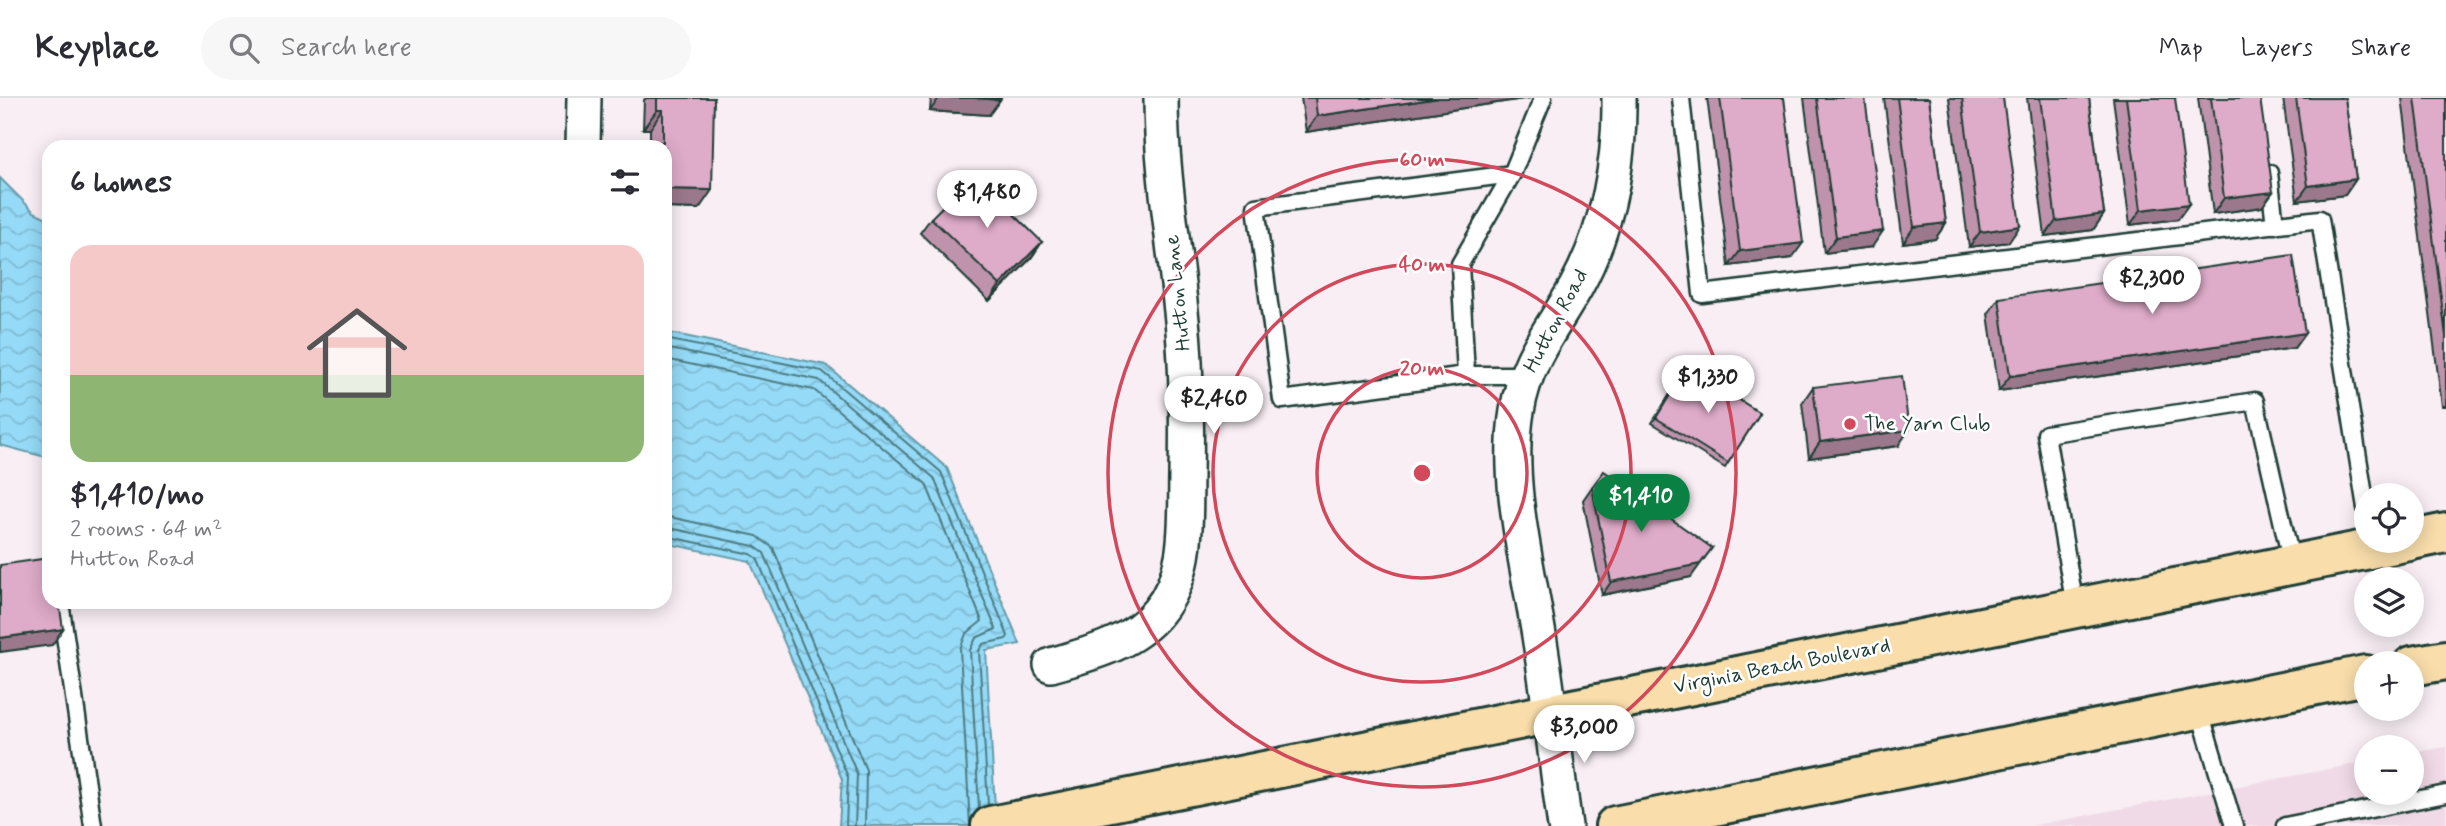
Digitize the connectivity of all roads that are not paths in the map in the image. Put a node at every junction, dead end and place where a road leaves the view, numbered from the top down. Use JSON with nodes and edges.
{"nodes":[{"id":1,"x":584,"y":98,"type":"edge"},
{"id":2,"x":1161,"y":98,"type":"edge"},
{"id":3,"x":1543,"y":98,"type":"edge"},
{"id":4,"x":1619,"y":98,"type":"edge"},
{"id":5,"x":1681,"y":98,"type":"edge"},
{"id":6,"x":583,"y":140,"type":"edge"},
{"id":7,"x":2268,"y":162,"type":"edge"},
{"id":8,"x":1512,"y":174,"type":"junction"},
{"id":9,"x":2276,"y":225,"type":"junction"},
{"id":10,"x":1466,"y":374,"type":"junction"},
{"id":11,"x":1526,"y":375,"type":"junction"},
{"id":12,"x":2362,"y":483,"type":"edge"},
{"id":13,"x":2446,"y":533,"type":"edge"},
{"id":14,"x":2424,"y":537,"type":"edge"},
{"id":15,"x":2354,"y":548,"type":"edge"},
{"id":16,"x":2292,"y":564,"type":"junction"},
{"id":17,"x":2075,"y":607,"type":"junction"},
{"id":18,"x":61,"y":609,"type":"edge"},
{"id":19,"x":2446,"y":660,"type":"edge"},
{"id":20,"x":2424,"y":664,"type":"edge"},
{"id":21,"x":1051,"y":665,"type":"dead end"},
{"id":22,"x":2354,"y":677,"type":"edge"},
{"id":23,"x":2199,"y":709,"type":"junction"},
{"id":24,"x":1549,"y":713,"type":"junction"},
{"id":25,"x":2446,"y":794,"type":"edge"},
{"id":26,"x":93,"y":826,"type":"edge"},
{"id":27,"x":991,"y":826,"type":"edge"},
{"id":28,"x":1565,"y":826,"type":"edge"},
{"id":29,"x":1615,"y":826,"type":"edge"},
{"id":30,"x":2234,"y":826,"type":"edge"},
{"id":31,"x":2285,"y":826,"type":"edge"}],
"edges":[{"from":1,"to":6,"type":"street"},
{"from":2,"to":21,"type":"street","name":"Hutton Lane"},
{"from":3,"to":8,"type":"lane"},
{"from":4,"to":11,"type":"street","name":"Hutton Road"},
{"from":5,"to":9,"type":"lane"},
{"from":7,"to":9,"type":"lane"},
{"from":8,"to":10,"type":"lane"},
{"from":8,"to":10,"type":"lane"},
{"from":9,"to":12,"type":"lane"},
{"from":10,"to":11,"type":"lane"},
{"from":11,"to":24,"type":"street","name":"Hutton Road"},
{"from":13,"to":14,"type":"main road","name":"Virginia Beach Boulevard"},
{"from":15,"to":16,"type":"main road","name":"Virginia Beach Boulevard"},
{"from":16,"to":17,"type":"main road","name":"Virginia Beach Boulevard"},
{"from":16,"to":17,"type":"lane"},
{"from":17,"to":24,"type":"main road","name":"Virginia Beach Boulevard"},
{"from":18,"to":26,"type":"lane"},
{"from":19,"to":20,"type":"main road"},
{"from":22,"to":23,"type":"main road"},
{"from":23,"to":29,"type":"main road"},
{"from":23,"to":30,"type":"lane"},
{"from":24,"to":27,"type":"main road","name":"Virginia Beach Boulevard"},
{"from":24,"to":28,"type":"street","name":"Hutton Road"},
{"from":25,"to":31,"type":"lane"}]}
